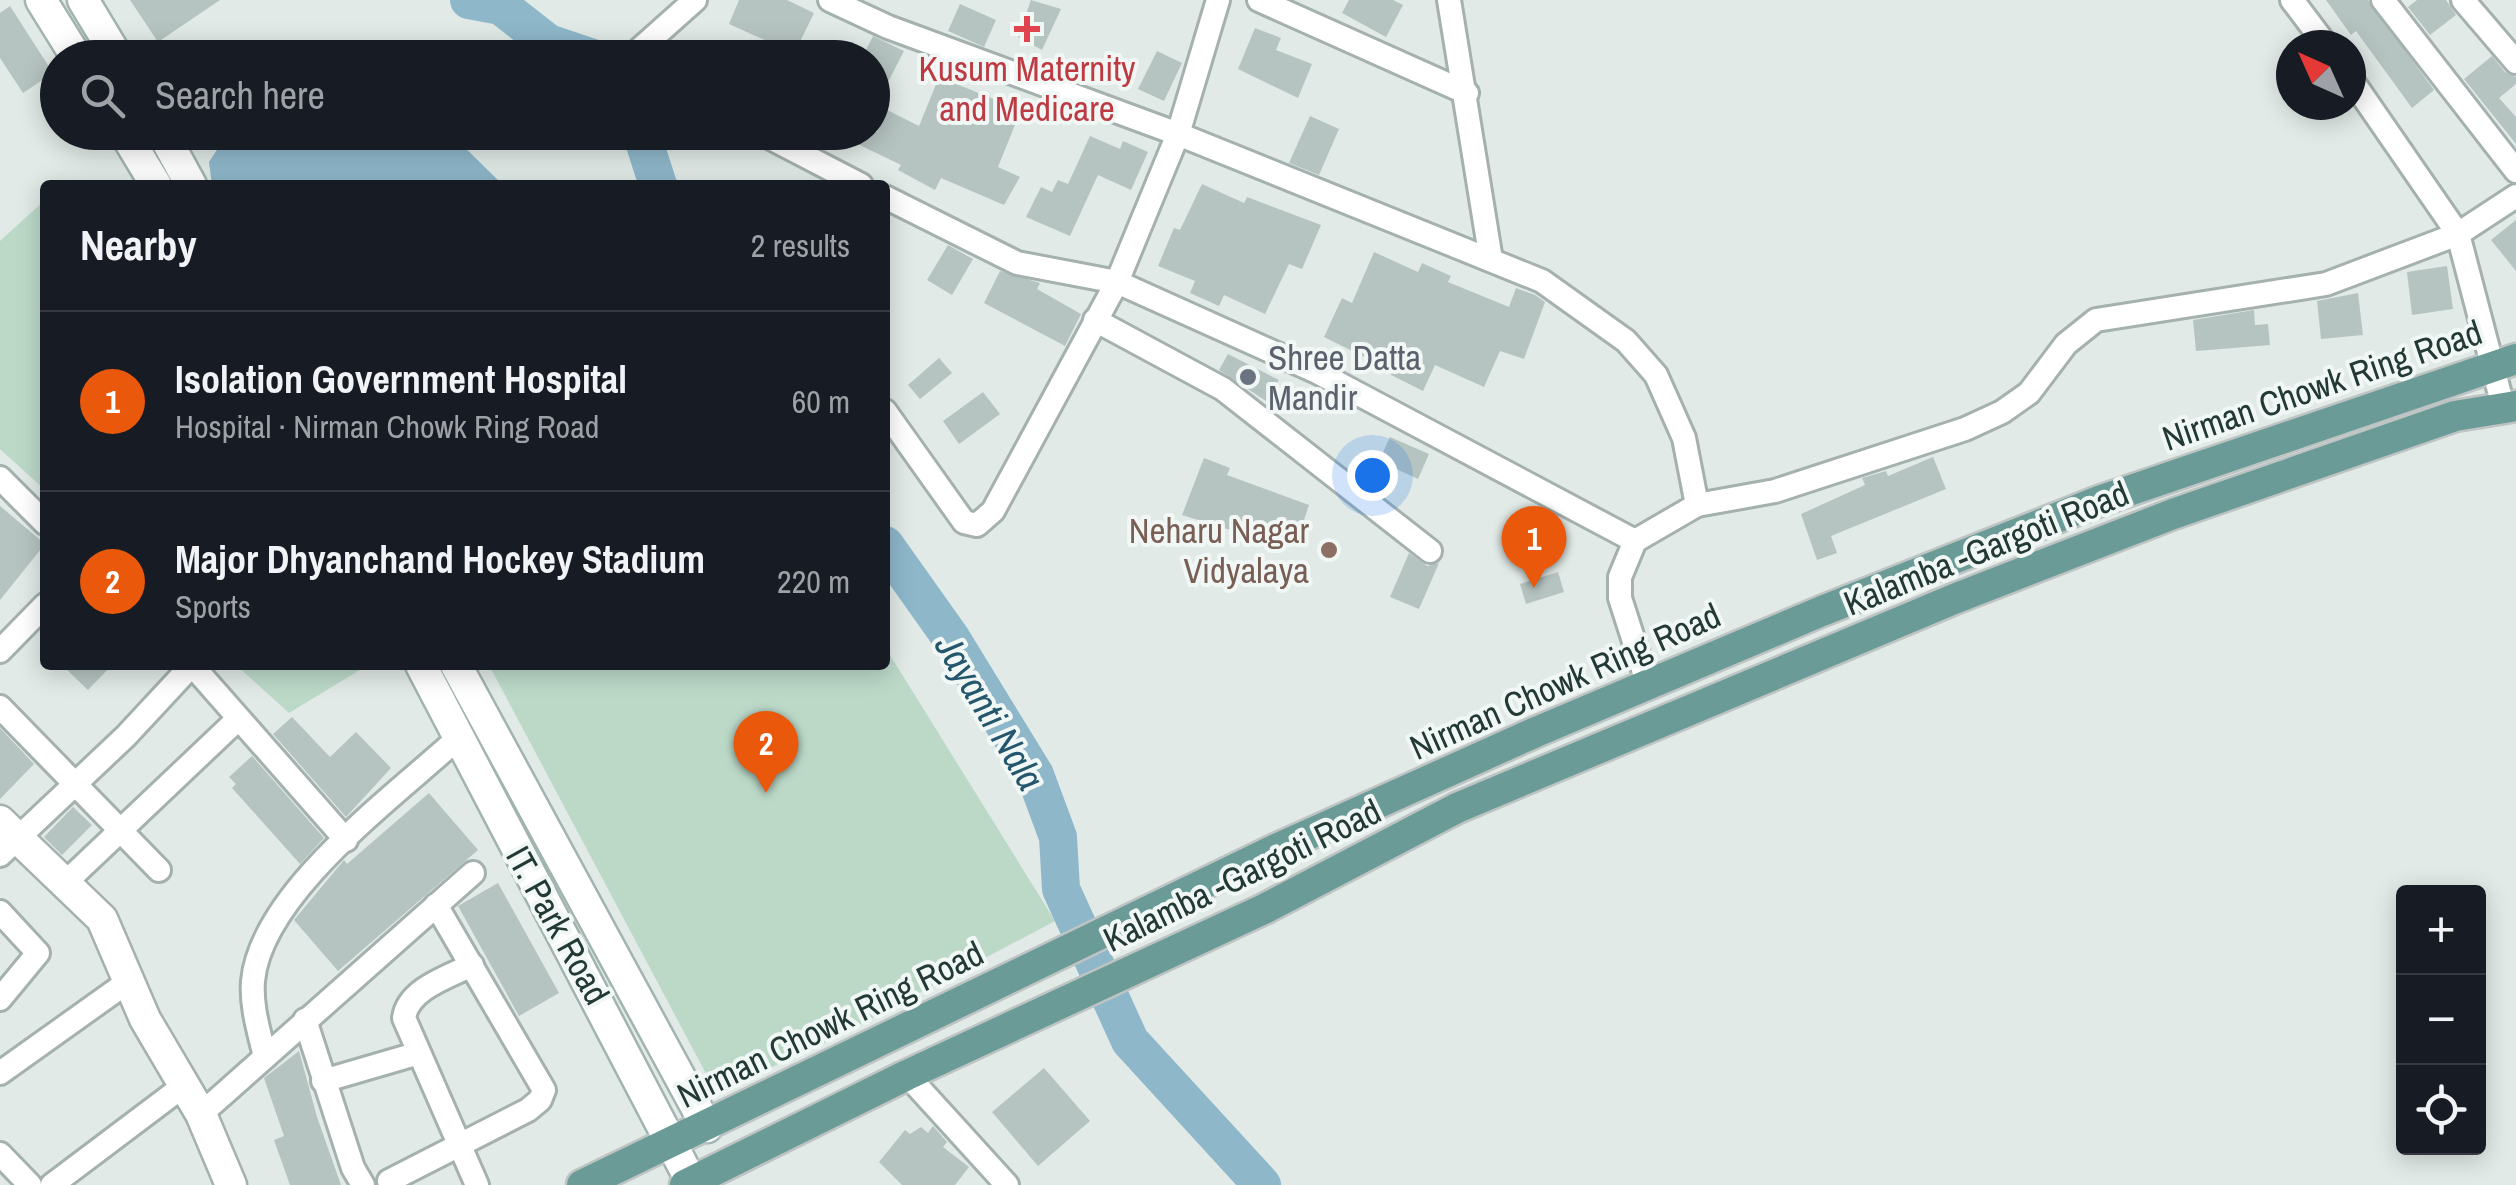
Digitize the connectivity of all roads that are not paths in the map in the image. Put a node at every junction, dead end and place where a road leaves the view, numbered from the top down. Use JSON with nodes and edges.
{"nodes":[{"id":1,"x":41,"y":0,"type":"edge"},
{"id":2,"x":83,"y":0,"type":"edge"},
{"id":3,"x":695,"y":0,"type":"edge"},
{"id":4,"x":830,"y":0,"type":"edge"},
{"id":5,"x":1218,"y":0,"type":"edge"},
{"id":6,"x":1260,"y":0,"type":"edge"},
{"id":7,"x":1449,"y":0,"type":"edge"},
{"id":8,"x":2382,"y":0,"type":"edge"},
{"id":9,"x":2463,"y":0,"type":"edge"},
{"id":10,"x":2305,"y":4,"type":"edge"},
{"id":11,"x":2318,"y":30,"type":"edge"},
{"id":12,"x":66,"y":40,"type":"edge"},
{"id":13,"x":107,"y":40,"type":"edge"},
{"id":14,"x":650,"y":40,"type":"edge"},
{"id":15,"x":2516,"y":62,"type":"edge"},
{"id":16,"x":1467,"y":93,"type":"junction"},
{"id":17,"x":2366,"y":100,"type":"edge"},
{"id":18,"x":1178,"y":134,"type":"junction"},
{"id":19,"x":135,"y":150,"type":"edge"},
{"id":20,"x":172,"y":150,"type":"edge"},
{"id":21,"x":794,"y":150,"type":"edge"},
{"id":22,"x":2516,"y":171,"type":"edge"},
{"id":23,"x":153,"y":180,"type":"edge"},
{"id":24,"x":188,"y":180,"type":"edge"},
{"id":25,"x":851,"y":180,"type":"edge"},
{"id":26,"x":2516,"y":196,"type":"edge"},
{"id":27,"x":890,"y":199,"type":"edge"},
{"id":28,"x":2458,"y":234,"type":"junction"},
{"id":29,"x":1491,"y":260,"type":"junction"},
{"id":30,"x":1117,"y":282,"type":"junction"},
{"id":31,"x":1095,"y":320,"type":"junction"},
{"id":32,"x":2504,"y":363,"type":"edge"},
{"id":33,"x":2510,"y":408,"type":"edge"},
{"id":34,"x":890,"y":418,"type":"edge"},
{"id":35,"x":0,"y":478,"type":"edge"},
{"id":36,"x":1697,"y":505,"type":"junction"},
{"id":37,"x":40,"y":518,"type":"edge"},
{"id":38,"x":1635,"y":540,"type":"junction"},
{"id":39,"x":1430,"y":551,"type":"dead end"},
{"id":40,"x":40,"y":610,"type":"edge"},
{"id":41,"x":0,"y":652,"type":"edge"},
{"id":42,"x":187,"y":670,"type":"edge"},
{"id":43,"x":196,"y":670,"type":"edge"},
{"id":44,"x":423,"y":670,"type":"edge"},
{"id":45,"x":459,"y":670,"type":"edge"},
{"id":46,"x":1648,"y":684,"type":"junction"},
{"id":47,"x":0,"y":707,"type":"edge"},
{"id":48,"x":238,"y":719,"type":"junction"},
{"id":49,"x":458,"y":738,"type":"junction"},
{"id":50,"x":76,"y":782,"type":"junction"},
{"id":51,"x":119,"y":828,"type":"junction"},
{"id":52,"x":6,"y":837,"type":"edge"},
{"id":53,"x":346,"y":840,"type":"junction"},
{"id":54,"x":159,"y":870,"type":"dead end"},
{"id":55,"x":473,"y":873,"type":"dead end"},
{"id":56,"x":65,"y":883,"type":"junction"},
{"id":57,"x":436,"y":905,"type":"junction"},
{"id":58,"x":0,"y":912,"type":"edge"},
{"id":59,"x":472,"y":965,"type":"junction"},
{"id":60,"x":129,"y":981,"type":"junction"},
{"id":61,"x":0,"y":999,"type":"edge"},
{"id":62,"x":305,"y":1020,"type":"junction"},
{"id":63,"x":420,"y":1053,"type":"junction"},
{"id":64,"x":265,"y":1056,"type":"junction"},
{"id":65,"x":0,"y":1073,"type":"edge"},
{"id":66,"x":907,"y":1075,"type":"junction"},
{"id":67,"x":324,"y":1081,"type":"junction"},
{"id":68,"x":186,"y":1084,"type":"junction"},
{"id":69,"x":202,"y":1114,"type":"junction"},
{"id":70,"x":707,"y":1127,"type":"junction"},
{"id":71,"x":674,"y":1141,"type":"junction"},
{"id":72,"x":458,"y":1147,"type":"junction"},
{"id":73,"x":0,"y":1154,"type":"edge"},
{"id":74,"x":223,"y":1181,"type":"edge"},
{"id":75,"x":389,"y":1182,"type":"dead end"},
{"id":76,"x":690,"y":1184,"type":"edge"},
{"id":77,"x":30,"y":1185,"type":"edge"},
{"id":78,"x":52,"y":1185,"type":"edge"},
{"id":79,"x":362,"y":1185,"type":"edge"},
{"id":80,"x":477,"y":1185,"type":"edge"},
{"id":81,"x":582,"y":1185,"type":"edge"},
{"id":82,"x":1007,"y":1185,"type":"edge"}],
"edges":[{"from":1,"to":12,"type":"main road"},
{"from":2,"to":13,"type":"main road"},
{"from":3,"to":14,"type":"street"},
{"from":4,"to":18,"type":"street"},
{"from":5,"to":18,"type":"street"},
{"from":6,"to":16,"type":"street"},
{"from":7,"to":16,"type":"street"},
{"from":8,"to":22,"type":"street"},
{"from":9,"to":15,"type":"street"},
{"from":10,"to":11,"type":"street"},
{"from":16,"to":29,"type":"street"},
{"from":17,"to":28,"type":"street"},
{"from":18,"to":29,"type":"street"},
{"from":18,"to":30,"type":"street"},
{"from":19,"to":23,"type":"main road"},
{"from":20,"to":24,"type":"main road"},
{"from":21,"to":25,"type":"street"},
{"from":26,"to":28,"type":"street"},
{"from":27,"to":30,"type":"street"},
{"from":28,"to":32,"type":"street"},
{"from":28,"to":36,"type":"street"},
{"from":29,"to":36,"type":"street"},
{"from":30,"to":31,"type":"street"},
{"from":30,"to":38,"type":"street"},
{"from":31,"to":34,"type":"street"},
{"from":31,"to":39,"type":"street"},
{"from":32,"to":33,"type":"street"},
{"from":32,"to":46,"type":"main road","name":"Nirman Chowk Ring Road"},
{"from":33,"to":66,"type":"main road","name":"Kalamba -Gargoti Road"},
{"from":35,"to":37,"type":"street"},
{"from":36,"to":38,"type":"street"},
{"from":38,"to":46,"type":"street"},
{"from":40,"to":41,"type":"street"},
{"from":42,"to":50,"type":"street"},
{"from":43,"to":48,"type":"street"},
{"from":44,"to":49,"type":"main road","name":"IT. Park Road"},
{"from":45,"to":70,"type":"main road","name":"IT. Park Road"},
{"from":46,"to":70,"type":"main road","name":"Nirman Chowk Ring Road"},
{"from":47,"to":50,"type":"street"},
{"from":48,"to":51,"type":"street"},
{"from":48,"to":53,"type":"street"},
{"from":49,"to":53,"type":"street"},
{"from":49,"to":71,"type":"main road","name":"IT. Park Road"},
{"from":50,"to":51,"type":"street"},
{"from":50,"to":52,"type":"street"},
{"from":51,"to":54,"type":"street"},
{"from":51,"to":56,"type":"street"},
{"from":52,"to":56,"type":"main road"},
{"from":53,"to":64,"type":"street"},
{"from":55,"to":57,"type":"street"},
{"from":56,"to":60,"type":"main road"},
{"from":57,"to":59,"type":"street"},
{"from":57,"to":62,"type":"street"},
{"from":58,"to":61,"type":"street"},
{"from":59,"to":63,"type":"street"},
{"from":59,"to":72,"type":"street"},
{"from":60,"to":65,"type":"street"},
{"from":60,"to":68,"type":"main road"},
{"from":62,"to":64,"type":"street"},
{"from":62,"to":67,"type":"street"},
{"from":63,"to":67,"type":"street"},
{"from":63,"to":72,"type":"street"},
{"from":64,"to":69,"type":"street"},
{"from":66,"to":76,"type":"main road","name":"Kalamba -Gargoti Road"},
{"from":66,"to":82,"type":"street"},
{"from":67,"to":79,"type":"street"},
{"from":68,"to":69,"type":"main road"},
{"from":68,"to":78,"type":"street"},
{"from":69,"to":74,"type":"main road"},
{"from":70,"to":71,"type":"main road","name":"Nirman Chowk Ring Road"},
{"from":71,"to":76,"type":"main road","name":"IT. Park Road"},
{"from":71,"to":81,"type":"main road","name":"Nirman Chowk Ring Road"},
{"from":72,"to":75,"type":"street"},
{"from":72,"to":80,"type":"street"},
{"from":73,"to":77,"type":"street"}]}
